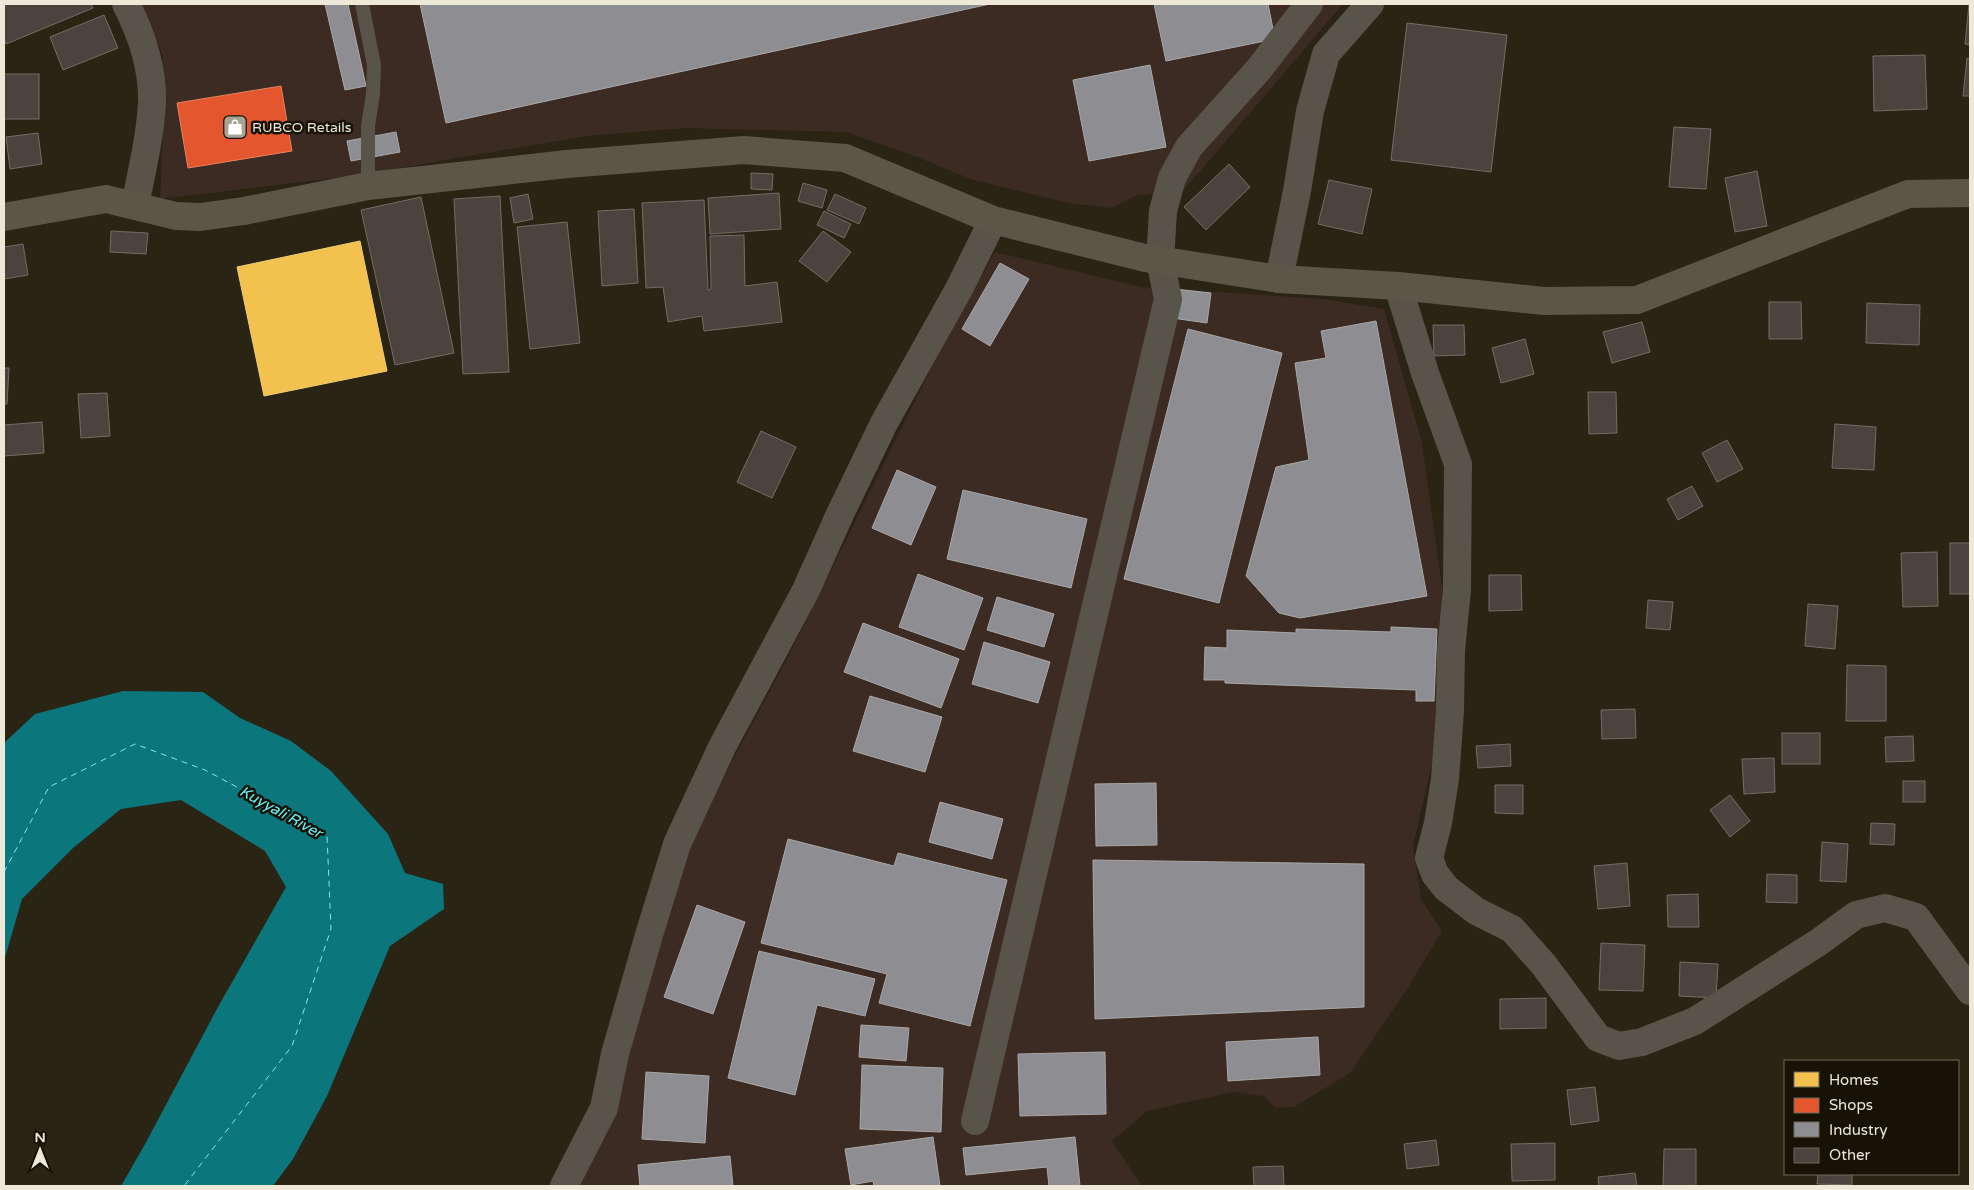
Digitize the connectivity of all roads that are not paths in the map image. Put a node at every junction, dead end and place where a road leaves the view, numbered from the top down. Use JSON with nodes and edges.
{"nodes":[{"id":1,"x":126,"y":4,"type":"edge"},
{"id":2,"x":362,"y":4,"type":"edge"},
{"id":3,"x":1309,"y":4,"type":"edge"},
{"id":4,"x":1370,"y":4,"type":"edge"},
{"id":5,"x":368,"y":186,"type":"junction"},
{"id":6,"x":1970,"y":194,"type":"edge"},
{"id":7,"x":135,"y":205,"type":"junction"},
{"id":8,"x":4,"y":217,"type":"edge"},
{"id":9,"x":993,"y":220,"type":"junction"},
{"id":10,"x":1160,"y":260,"type":"junction"},
{"id":11,"x":1279,"y":279,"type":"junction"},
{"id":12,"x":1398,"y":286,"type":"junction"},
{"id":13,"x":1970,"y":991,"type":"edge"},
{"id":14,"x":975,"y":1121,"type":"dead end"},
{"id":15,"x":564,"y":1186,"type":"edge"}],
"edges":[{"from":1,"to":7,"type":"street"},
{"from":2,"to":5,"type":"lane"},
{"from":3,"to":10,"type":"street"},
{"from":4,"to":11,"type":"street"},
{"from":5,"to":7,"type":"main road"},
{"from":5,"to":9,"type":"main road"},
{"from":6,"to":12,"type":"main road"},
{"from":7,"to":8,"type":"main road"},
{"from":9,"to":10,"type":"main road"},
{"from":9,"to":15,"type":"street"},
{"from":10,"to":11,"type":"main road"},
{"from":10,"to":14,"type":"street"},
{"from":11,"to":12,"type":"main road"},
{"from":12,"to":13,"type":"street"}]}
